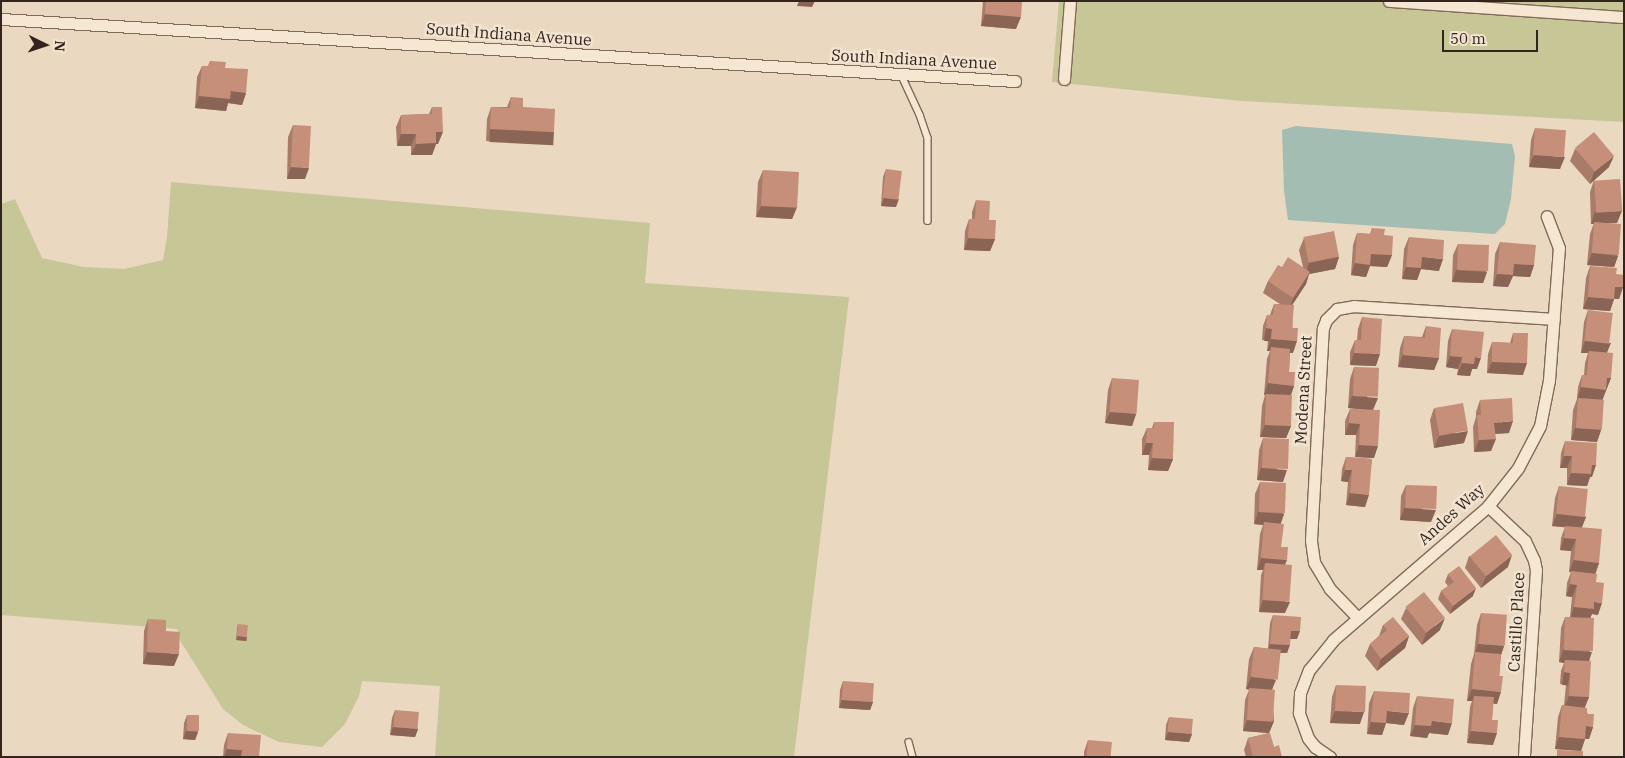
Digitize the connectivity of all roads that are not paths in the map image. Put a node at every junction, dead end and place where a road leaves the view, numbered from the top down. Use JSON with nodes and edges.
{"nodes":[{"id":1,"x":1070,"y":1,"type":"edge"},
{"id":2,"x":1389,"y":1,"type":"edge"},
{"id":3,"x":1624,"y":17,"type":"edge"},
{"id":4,"x":1,"y":19,"type":"edge"},
{"id":5,"x":901,"y":74,"type":"junction"},
{"id":6,"x":1064,"y":79,"type":"dead end"},
{"id":7,"x":1015,"y":81,"type":"dead end"},
{"id":8,"x":1547,"y":216,"type":"dead end"},
{"id":9,"x":928,"y":221,"type":"dead end"},
{"id":10,"x":1554,"y":318,"type":"junction"},
{"id":11,"x":1488,"y":506,"type":"junction"},
{"id":12,"x":1358,"y":618,"type":"junction"},
{"id":13,"x":910,"y":742,"type":"dead end"},
{"id":14,"x":913,"y":757,"type":"edge"},
{"id":15,"x":1330,"y":757,"type":"edge"},
{"id":16,"x":1524,"y":757,"type":"edge"}],
"edges":[{"from":1,"to":6,"type":"street"},
{"from":2,"to":3,"type":"street"},
{"from":4,"to":5,"type":"street","name":"South Indiana Avenue"},
{"from":5,"to":7,"type":"street","name":"South Indiana Avenue"},
{"from":5,"to":9,"type":"lane"},
{"from":8,"to":10,"type":"street","name":"Andes Way"},
{"from":10,"to":11,"type":"street","name":"Andes Way"},
{"from":10,"to":12,"type":"street","name":"Modena Street"},
{"from":11,"to":12,"type":"street","name":"Andes Way"},
{"from":11,"to":16,"type":"street","name":"Castillo Place"},
{"from":12,"to":15,"type":"street","name":"Andes Way"},
{"from":13,"to":14,"type":"lane"}]}
